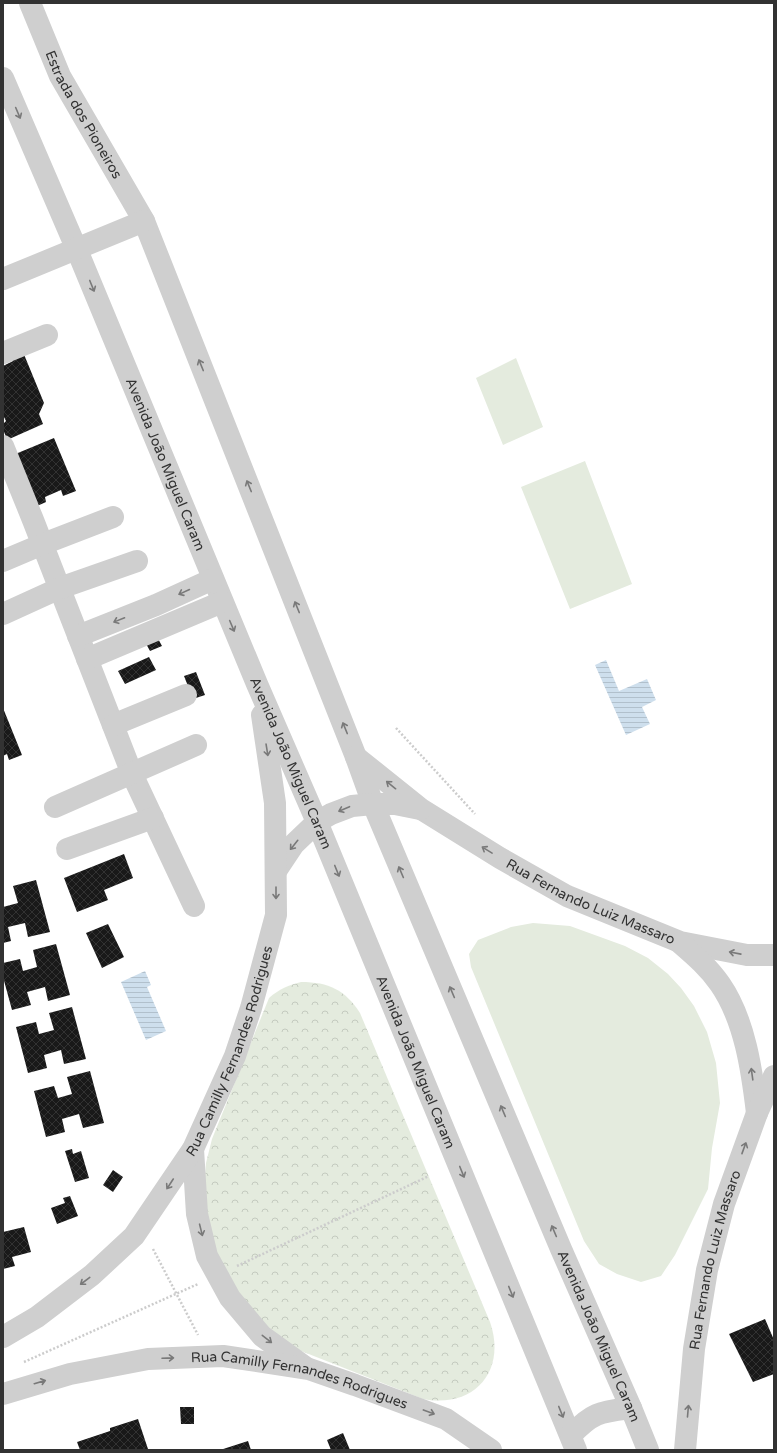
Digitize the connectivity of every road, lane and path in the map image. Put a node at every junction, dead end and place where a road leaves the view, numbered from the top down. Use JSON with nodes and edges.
{"nodes":[{"id":1,"x":30,"y":3,"type":"edge"},
{"id":2,"x":3,"y":78,"type":"edge"},
{"id":3,"x":144,"y":221,"type":"junction"},
{"id":4,"x":77,"y":250,"type":"junction"},
{"id":5,"x":3,"y":279,"type":"edge"},
{"id":6,"x":47,"y":335,"type":"dead end"},
{"id":7,"x":3,"y":353,"type":"edge"},
{"id":8,"x":3,"y":446,"type":"edge"},
{"id":9,"x":113,"y":517,"type":"dead end"},
{"id":10,"x":43,"y":544,"type":"junction"},
{"id":11,"x":3,"y":561,"type":"edge"},
{"id":12,"x":137,"y":561,"type":"dead end"},
{"id":13,"x":213,"y":579,"type":"junction"},
{"id":14,"x":60,"y":588,"type":"junction"},
{"id":15,"x":222,"y":602,"type":"junction"},
{"id":16,"x":3,"y":614,"type":"edge"},
{"id":17,"x":78,"y":636,"type":"junction"},
{"id":18,"x":87,"y":659,"type":"junction"},
{"id":19,"x":257,"y":684,"type":"junction"},
{"id":20,"x":186,"y":696,"type":"dead end"},
{"id":21,"x":113,"y":726,"type":"junction"},
{"id":22,"x":396,"y":728,"type":"dead end"},
{"id":23,"x":196,"y":745,"type":"dead end"},
{"id":24,"x":356,"y":757,"type":"junction"},
{"id":25,"x":132,"y":774,"type":"junction"},
{"id":26,"x":373,"y":804,"type":"junction"},
{"id":27,"x":55,"y":807,"type":"dead end"},
{"id":28,"x":421,"y":809,"type":"junction"},
{"id":29,"x":476,"y":815,"type":"dead end"},
{"id":30,"x":153,"y":818,"type":"junction"},
{"id":31,"x":317,"y":822,"type":"junction"},
{"id":32,"x":67,"y":849,"type":"dead end"},
{"id":33,"x":276,"y":871,"type":"junction"},
{"id":34,"x":194,"y":906,"type":"dead end"},
{"id":35,"x":680,"y":942,"type":"junction"},
{"id":36,"x":774,"y":955,"type":"edge"},
{"id":37,"x":774,"y":1076,"type":"edge"},
{"id":38,"x":757,"y":1113,"type":"junction"},
{"id":39,"x":193,"y":1149,"type":"junction"},
{"id":40,"x":141,"y":1226,"type":"junction"},
{"id":41,"x":3,"y":1337,"type":"edge"},
{"id":42,"x":209,"y":1356,"type":"junction"},
{"id":43,"x":309,"y":1369,"type":"junction"},
{"id":44,"x":3,"y":1394,"type":"edge"},
{"id":45,"x":631,"y":1408,"type":"junction"},
{"id":46,"x":574,"y":1443,"type":"edge"},
{"id":47,"x":491,"y":1450,"type":"edge"},
{"id":48,"x":648,"y":1450,"type":"edge"},
{"id":49,"x":685,"y":1450,"type":"edge"}],
"edges":[{"from":1,"to":3,"type":"street","name":"Estrada dos Pioneiros"},
{"from":2,"to":4,"type":"street","name":"Avenida João Miguel Caram","one_way":true},
{"from":3,"to":4,"type":"street"},
{"from":24,"to":3,"type":"street","name":"Avenida João Miguel Caram","one_way":true},
{"from":4,"to":5,"type":"street"},
{"from":4,"to":13,"type":"street","name":"Avenida João Miguel Caram","one_way":true},
{"from":6,"to":7,"type":"street"},
{"from":8,"to":10,"type":"street"},
{"from":9,"to":10,"type":"street"},
{"from":10,"to":11,"type":"street"},
{"from":10,"to":14,"type":"street"},
{"from":12,"to":14,"type":"street"},
{"from":13,"to":15,"type":"street","name":"Avenida João Miguel Caram"},
{"from":13,"to":17,"type":"street","one_way":true},
{"from":14,"to":16,"type":"street"},
{"from":14,"to":17,"type":"street"},
{"from":15,"to":18,"type":"street"},
{"from":15,"to":19,"type":"street","name":"Avenida João Miguel Caram","one_way":true},
{"from":17,"to":18,"type":"street"},
{"from":18,"to":21,"type":"street"},
{"from":19,"to":31,"type":"street","name":"Avenida João Miguel Caram"},
{"from":19,"to":33,"type":"street","name":"Rua Camilly Fernandes Rodrigues","one_way":true},
{"from":20,"to":21,"type":"street"},
{"from":21,"to":25,"type":"street"},
{"from":22,"to":29,"type":"path"},
{"from":23,"to":25,"type":"street"},
{"from":24,"to":26,"type":"street","name":"Avenida João Miguel Caram"},
{"from":28,"to":24,"type":"street","one_way":true},
{"from":25,"to":27,"type":"street"},
{"from":25,"to":30,"type":"street"},
{"from":26,"to":28,"type":"street"},
{"from":26,"to":31,"type":"street","one_way":true},
{"from":45,"to":26,"type":"street","name":"Avenida João Miguel Caram","one_way":true},
{"from":35,"to":28,"type":"street","name":"Rua Fernando Luiz Massaro","one_way":true},
{"from":30,"to":32,"type":"street"},
{"from":30,"to":34,"type":"street"},
{"from":31,"to":33,"type":"street","one_way":true},
{"from":31,"to":46,"type":"street","name":"Avenida João Miguel Caram","one_way":true},
{"from":33,"to":39,"type":"street","name":"Rua Camilly Fernandes Rodrigues","one_way":true},
{"from":36,"to":35,"type":"street","name":"Rua Fernando Luiz Massaro","one_way":true},
{"from":38,"to":35,"type":"street","one_way":true},
{"from":37,"to":38,"type":"street","name":"Rua Fernando Luiz Massaro"},
{"from":49,"to":38,"type":"street","name":"Rua Fernando Luiz Massaro","one_way":true},
{"from":39,"to":40,"type":"street","name":"Rua Camilly Fernandes Rodrigues","one_way":true},
{"from":39,"to":43,"type":"street","one_way":true},
{"from":40,"to":41,"type":"street","name":"Rua Camilly Fernandes Rodrigues","one_way":true},
{"from":40,"to":42,"type":"path"},
{"from":42,"to":43,"type":"street","name":"Rua Camilly Fernandes Rodrigues"},
{"from":44,"to":42,"type":"street","name":"Rua Camilly Fernandes Rodrigues","one_way":true},
{"from":43,"to":47,"type":"street","name":"Rua Camilly Fernandes Rodrigues","one_way":true},
{"from":45,"to":46,"type":"street"},
{"from":45,"to":48,"type":"street","name":"Avenida João Miguel Caram"}]}
